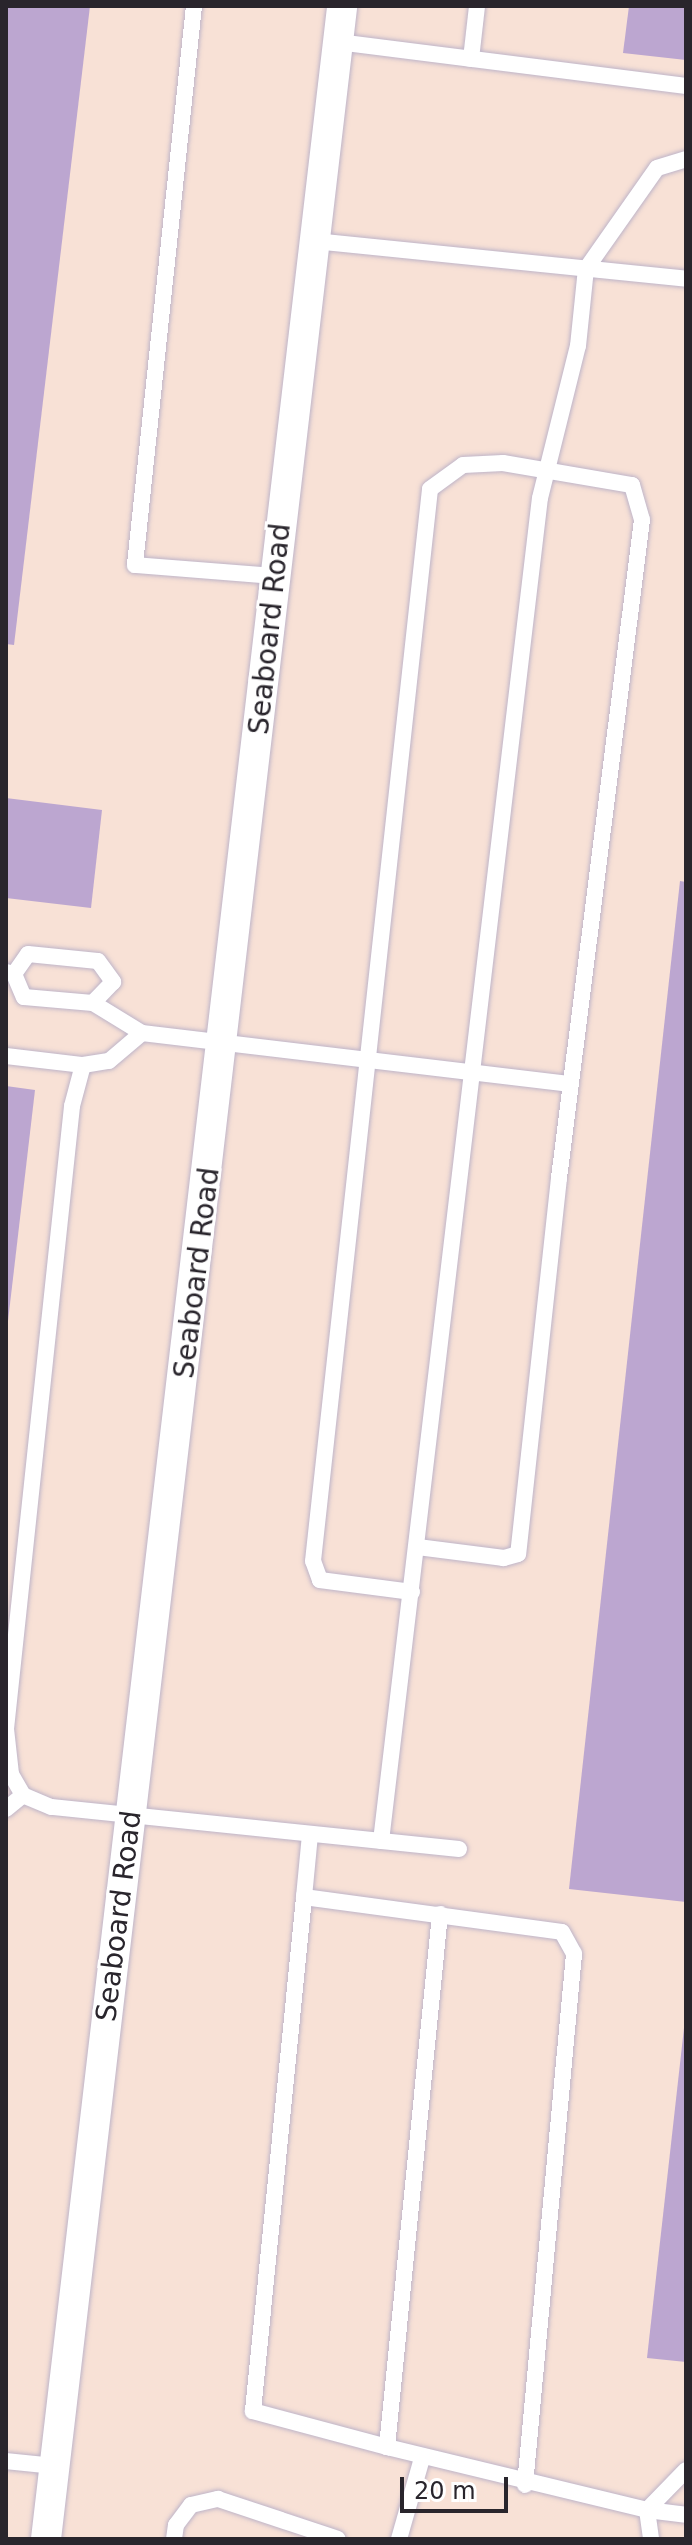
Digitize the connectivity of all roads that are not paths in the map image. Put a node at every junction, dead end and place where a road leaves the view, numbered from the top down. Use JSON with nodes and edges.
{"nodes":[{"id":1,"x":194,"y":6,"type":"edge"},
{"id":2,"x":342,"y":6,"type":"edge"},
{"id":3,"x":477,"y":6,"type":"edge"},
{"id":4,"x":338,"y":42,"type":"junction"},
{"id":5,"x":471,"y":59,"type":"junction"},
{"id":6,"x":686,"y":86,"type":"edge"},
{"id":7,"x":686,"y":159,"type":"edge"},
{"id":8,"x":315,"y":241,"type":"junction"},
{"id":9,"x":586,"y":269,"type":"junction"},
{"id":10,"x":686,"y":279,"type":"edge"},
{"id":11,"x":548,"y":469,"type":"junction"},
{"id":12,"x":276,"y":576,"type":"junction"},
{"id":13,"x":10,"y":973,"type":"edge"},
{"id":14,"x":93,"y":1003,"type":"junction"},
{"id":15,"x":142,"y":1033,"type":"junction"},
{"id":16,"x":224,"y":1046,"type":"junction"},
{"id":17,"x":6,"y":1056,"type":"edge"},
{"id":18,"x":371,"y":1063,"type":"junction"},
{"id":19,"x":83,"y":1065,"type":"junction"},
{"id":20,"x":469,"y":1076,"type":"junction"},
{"id":21,"x":571,"y":1084,"type":"junction"},
{"id":22,"x":418,"y":1547,"type":"junction"},
{"id":23,"x":412,"y":1592,"type":"junction"},
{"id":24,"x":23,"y":1795,"type":"junction"},
{"id":25,"x":6,"y":1809,"type":"edge"},
{"id":26,"x":131,"y":1814,"type":"junction"},
{"id":27,"x":310,"y":1835,"type":"junction"},
{"id":28,"x":381,"y":1841,"type":"junction"},
{"id":29,"x":459,"y":1849,"type":"dead end"},
{"id":30,"x":304,"y":1897,"type":"junction"},
{"id":31,"x":440,"y":1914,"type":"junction"},
{"id":32,"x":387,"y":2447,"type":"junction"},
{"id":33,"x":422,"y":2458,"type":"junction"},
{"id":34,"x":6,"y":2461,"type":"edge"},
{"id":35,"x":54,"y":2466,"type":"junction"},
{"id":36,"x":686,"y":2470,"type":"edge"},
{"id":37,"x":525,"y":2485,"type":"junction"},
{"id":38,"x":647,"y":2510,"type":"junction"},
{"id":39,"x":686,"y":2515,"type":"edge"},
{"id":40,"x":46,"y":2539,"type":"edge"},
{"id":41,"x":174,"y":2539,"type":"edge"},
{"id":42,"x":338,"y":2539,"type":"edge"},
{"id":43,"x":399,"y":2539,"type":"edge"},
{"id":44,"x":651,"y":2539,"type":"edge"}],
"edges":[{"from":1,"to":12,"type":"lane"},
{"from":2,"to":4,"type":"street","name":"Seaboard Road"},
{"from":3,"to":5,"type":"lane"},
{"from":4,"to":5,"type":"lane"},
{"from":4,"to":8,"type":"street","name":"Seaboard Road"},
{"from":5,"to":6,"type":"lane"},
{"from":7,"to":9,"type":"lane"},
{"from":8,"to":9,"type":"lane"},
{"from":8,"to":12,"type":"street","name":"Seaboard Road"},
{"from":9,"to":10,"type":"lane"},
{"from":9,"to":11,"type":"lane"},
{"from":11,"to":18,"type":"lane"},
{"from":11,"to":20,"type":"lane"},
{"from":11,"to":21,"type":"lane"},
{"from":12,"to":16,"type":"street","name":"Seaboard Road"},
{"from":13,"to":14,"type":"lane"},
{"from":13,"to":14,"type":"lane"},
{"from":14,"to":15,"type":"lane"},
{"from":15,"to":16,"type":"lane"},
{"from":15,"to":19,"type":"lane"},
{"from":16,"to":18,"type":"lane"},
{"from":16,"to":26,"type":"street","name":"Seaboard Road"},
{"from":17,"to":19,"type":"lane"},
{"from":18,"to":20,"type":"lane"},
{"from":18,"to":23,"type":"lane"},
{"from":19,"to":24,"type":"lane"},
{"from":20,"to":21,"type":"lane"},
{"from":20,"to":22,"type":"lane"},
{"from":21,"to":22,"type":"lane"},
{"from":22,"to":23,"type":"lane"},
{"from":23,"to":28,"type":"lane"},
{"from":24,"to":25,"type":"lane"},
{"from":24,"to":26,"type":"lane"},
{"from":26,"to":27,"type":"lane"},
{"from":26,"to":35,"type":"street","name":"Seaboard Road"},
{"from":27,"to":28,"type":"lane"},
{"from":27,"to":30,"type":"lane"},
{"from":28,"to":29,"type":"lane"},
{"from":30,"to":31,"type":"lane"},
{"from":30,"to":32,"type":"lane"},
{"from":31,"to":32,"type":"lane"},
{"from":31,"to":37,"type":"lane"},
{"from":32,"to":33,"type":"lane"},
{"from":33,"to":37,"type":"lane"},
{"from":33,"to":43,"type":"lane"},
{"from":34,"to":35,"type":"lane"},
{"from":35,"to":40,"type":"street","name":"Seaboard Road"},
{"from":36,"to":38,"type":"lane"},
{"from":37,"to":38,"type":"lane"},
{"from":38,"to":39,"type":"lane"},
{"from":38,"to":44,"type":"lane"},
{"from":41,"to":42,"type":"lane"}]}
